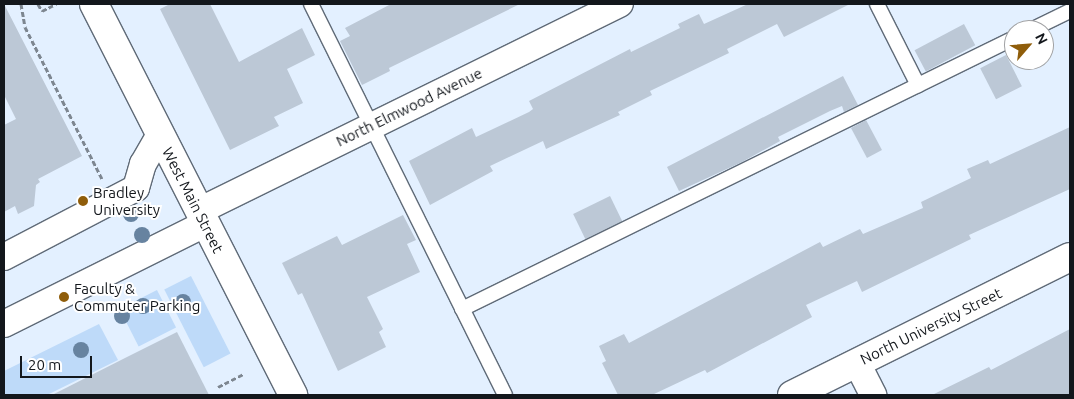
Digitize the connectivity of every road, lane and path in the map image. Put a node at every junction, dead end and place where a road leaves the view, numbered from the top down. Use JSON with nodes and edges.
{"nodes":[{"id":1,"x":21,"y":4,"type":"edge"},
{"id":2,"x":38,"y":4,"type":"edge"},
{"id":3,"x":56,"y":4,"type":"edge"},
{"id":4,"x":94,"y":4,"type":"edge"},
{"id":5,"x":311,"y":4,"type":"edge"},
{"id":6,"x":620,"y":4,"type":"edge"},
{"id":7,"x":877,"y":4,"type":"edge"},
{"id":8,"x":1070,"y":11,"type":"edge"},
{"id":9,"x":1052,"y":20,"type":"edge"},
{"id":10,"x":1004,"y":43,"type":"edge"},
{"id":11,"x":918,"y":85,"type":"junction"},
{"id":12,"x":370,"y":126,"type":"junction"},
{"id":13,"x":160,"y":135,"type":"junction"},
{"id":14,"x":103,"y":182,"type":"dead end"},
{"id":15,"x":202,"y":218,"type":"junction"},
{"id":16,"x":4,"y":257,"type":"edge"},
{"id":17,"x":1070,"y":257,"type":"edge"},
{"id":18,"x":462,"y":309,"type":"junction"},
{"id":19,"x":4,"y":324,"type":"edge"},
{"id":20,"x":856,"y":363,"type":"junction"},
{"id":21,"x":243,"y":374,"type":"dead end"},
{"id":22,"x":218,"y":387,"type":"dead end"},
{"id":23,"x":293,"y":395,"type":"edge"},
{"id":24,"x":505,"y":395,"type":"edge"},
{"id":25,"x":792,"y":395,"type":"edge"},
{"id":26,"x":873,"y":395,"type":"edge"}],
"edges":[{"from":1,"to":14,"type":"path"},
{"from":2,"to":3,"type":"path"},
{"from":4,"to":13,"type":"main road","name":"West Main Street"},
{"from":5,"to":12,"type":"lane"},
{"from":6,"to":12,"type":"street","name":"North Elmwood Avenue"},
{"from":7,"to":11,"type":"lane"},
{"from":8,"to":9,"type":"lane"},
{"from":10,"to":11,"type":"lane"},
{"from":11,"to":18,"type":"lane"},
{"from":12,"to":15,"type":"street","name":"North Elmwood Avenue"},
{"from":12,"to":18,"type":"lane"},
{"from":13,"to":15,"type":"main road","name":"West Main Street"},
{"from":13,"to":16,"type":"street"},
{"from":15,"to":19,"type":"street","name":"North Elmwood Avenue"},
{"from":15,"to":23,"type":"main road","name":"West Main Street"},
{"from":17,"to":20,"type":"main road","name":"North University Street"},
{"from":18,"to":24,"type":"lane"},
{"from":20,"to":25,"type":"main road","name":"North University Street"},
{"from":20,"to":26,"type":"street"},
{"from":21,"to":22,"type":"path"}]}
